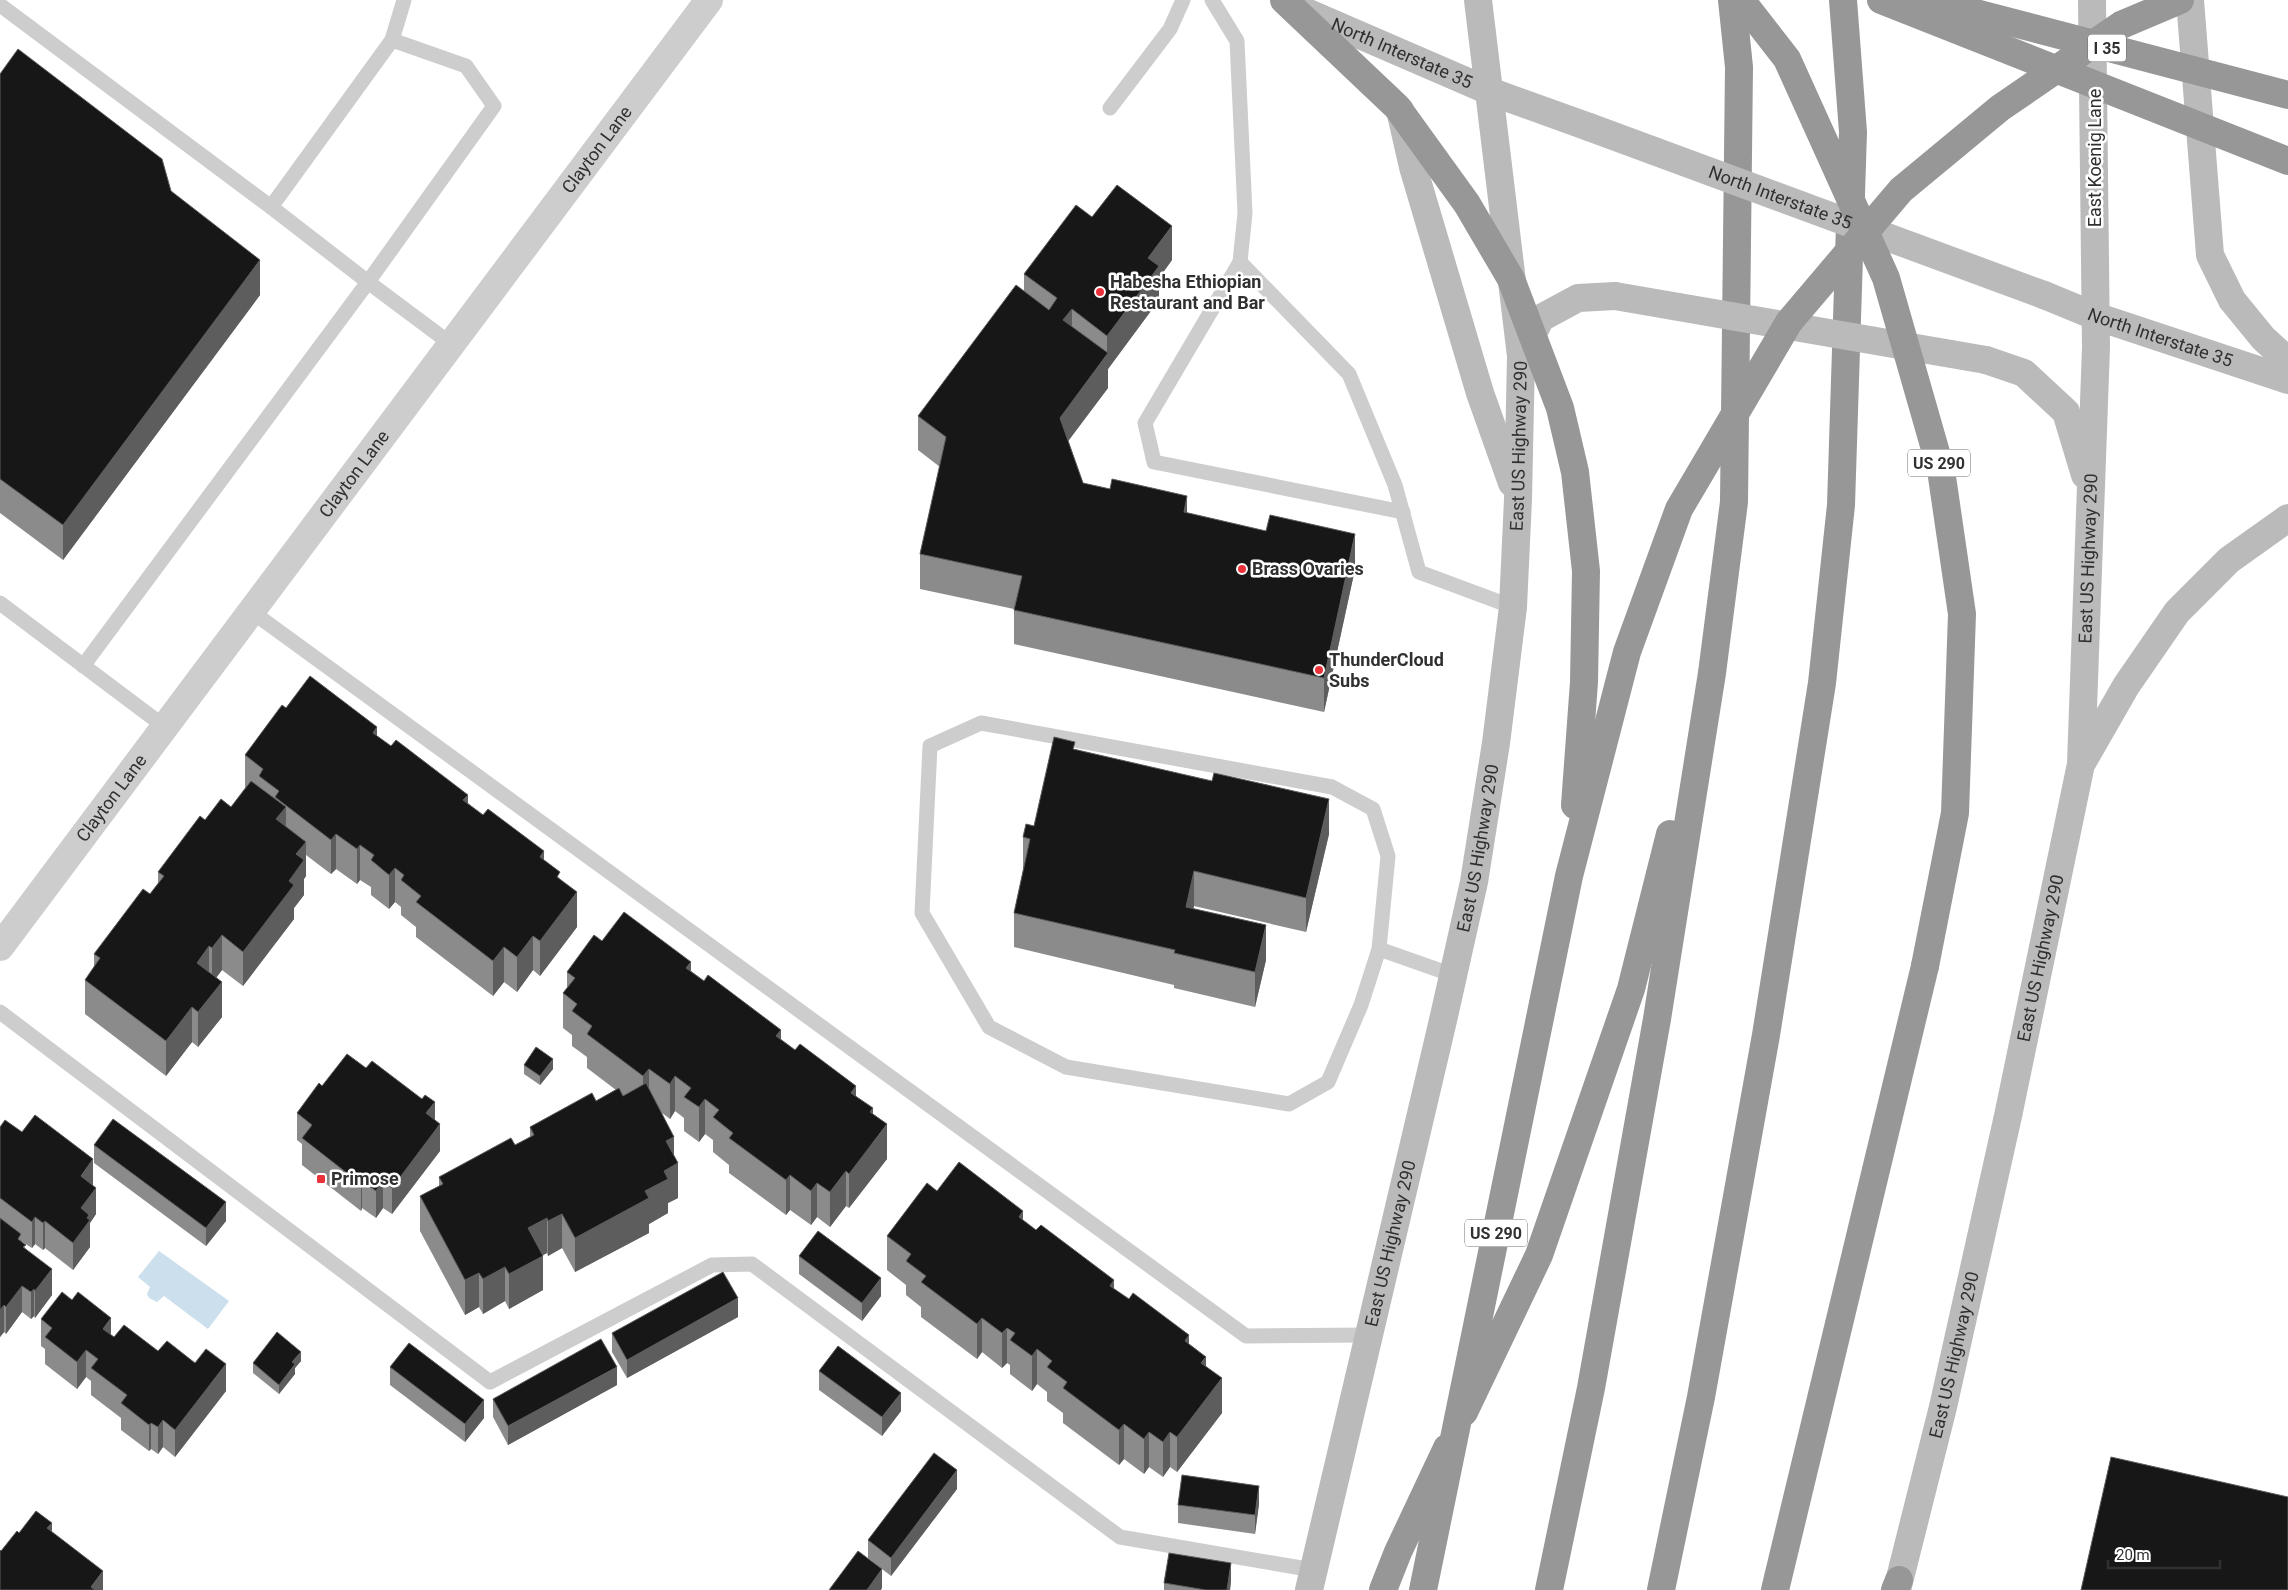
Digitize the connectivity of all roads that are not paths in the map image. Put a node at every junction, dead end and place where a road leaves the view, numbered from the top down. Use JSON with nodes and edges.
{"nodes":[{"id":1,"x":404,"y":0,"type":"edge"},
{"id":2,"x":709,"y":0,"type":"edge"},
{"id":3,"x":1183,"y":0,"type":"edge"},
{"id":4,"x":1212,"y":0,"type":"edge"},
{"id":5,"x":1272,"y":0,"type":"edge"},
{"id":6,"x":1279,"y":0,"type":"edge"},
{"id":7,"x":1284,"y":0,"type":"edge"},
{"id":8,"x":1478,"y":0,"type":"edge"},
{"id":9,"x":1732,"y":0,"type":"edge"},
{"id":10,"x":1741,"y":0,"type":"edge"},
{"id":11,"x":1843,"y":0,"type":"edge"},
{"id":12,"x":1881,"y":0,"type":"edge"},
{"id":13,"x":1926,"y":0,"type":"edge"},
{"id":14,"x":2092,"y":0,"type":"edge"},
{"id":15,"x":2180,"y":0,"type":"edge"},
{"id":16,"x":2190,"y":0,"type":"edge"},
{"id":17,"x":0,"y":5,"type":"edge"},
{"id":18,"x":392,"y":40,"type":"junction"},
{"id":19,"x":1489,"y":91,"type":"junction"},
{"id":20,"x":2288,"y":95,"type":"edge"},
{"id":21,"x":1110,"y":108,"type":"dead end"},
{"id":22,"x":2288,"y":161,"type":"edge"},
{"id":23,"x":271,"y":207,"type":"junction"},
{"id":24,"x":1240,"y":262,"type":"junction"},
{"id":25,"x":368,"y":282,"type":"junction"},
{"id":26,"x":2095,"y":316,"type":"junction"},
{"id":27,"x":451,"y":344,"type":"junction"},
{"id":28,"x":1520,"y":356,"type":"junction"},
{"id":29,"x":2288,"y":361,"type":"edge"},
{"id":30,"x":2288,"y":380,"type":"edge"},
{"id":31,"x":2091,"y":496,"type":"junction"},
{"id":32,"x":1518,"y":499,"type":"junction"},
{"id":33,"x":1403,"y":512,"type":"junction"},
{"id":34,"x":2288,"y":518,"type":"edge"},
{"id":35,"x":0,"y":603,"type":"edge"},
{"id":36,"x":1513,"y":606,"type":"junction"},
{"id":37,"x":251,"y":611,"type":"junction"},
{"id":38,"x":83,"y":666,"type":"junction"},
{"id":39,"x":1712,"y":673,"type":"junction"},
{"id":40,"x":165,"y":727,"type":"junction"},
{"id":41,"x":2082,"y":764,"type":"junction"},
{"id":42,"x":1569,"y":876,"type":"junction"},
{"id":43,"x":0,"y":947,"type":"edge"},
{"id":44,"x":1379,"y":949,"type":"junction"},
{"id":45,"x":1453,"y":975,"type":"junction"},
{"id":46,"x":0,"y":1012,"type":"edge"},
{"id":47,"x":1369,"y":1335,"type":"junction"},
{"id":48,"x":1311,"y":1580,"type":"edge"},
{"id":49,"x":1897,"y":1587,"type":"edge"},
{"id":50,"x":1383,"y":1590,"type":"edge"},
{"id":51,"x":1423,"y":1590,"type":"edge"},
{"id":52,"x":1549,"y":1590,"type":"edge"},
{"id":53,"x":1661,"y":1590,"type":"edge"},
{"id":54,"x":1775,"y":1590,"type":"edge"}],
"edges":[{"from":1,"to":18,"type":"lane"},
{"from":2,"to":27,"type":"street","name":"Clayton Lane"},
{"from":3,"to":21,"type":"lane"},
{"from":4,"to":24,"type":"lane"},
{"from":5,"to":32,"type":"main road"},
{"from":6,"to":19,"type":"main road","name":"North Interstate 35"},
{"from":7,"to":42,"type":"highway","number":"US 290","bridge":true},
{"from":8,"to":19,"type":"main road"},
{"from":9,"to":39,"type":"highway"},
{"from":10,"to":54,"type":"highway","number":"US 290","bridge":true},
{"from":11,"to":53,"type":"highway"},
{"from":12,"to":22,"type":"highway","bridge":true},
{"from":13,"to":20,"type":"highway","number":"I 35","bridge":true},
{"from":14,"to":26,"type":"main road","name":"East Koenig Lane"},
{"from":15,"to":42,"type":"highway","bridge":true},
{"from":16,"to":29,"type":"main road"},
{"from":17,"to":23,"type":"lane"},
{"from":18,"to":23,"type":"lane"},
{"from":18,"to":25,"type":"lane"},
{"from":19,"to":26,"type":"main road","name":"North Interstate 35","bridge":true},
{"from":19,"to":28,"type":"main road","name":"East US Highway 290"},
{"from":23,"to":25,"type":"lane"},
{"from":24,"to":33,"type":"lane"},
{"from":24,"to":33,"type":"lane"},
{"from":25,"to":27,"type":"lane"},
{"from":25,"to":38,"type":"lane"},
{"from":26,"to":30,"type":"main road","name":"North Interstate 35"},
{"from":26,"to":31,"type":"main road","name":"East US Highway 290"},
{"from":27,"to":37,"type":"street","name":"Clayton Lane"},
{"from":28,"to":31,"type":"main road","bridge":true},
{"from":28,"to":32,"type":"main road","name":"East US Highway 290"},
{"from":31,"to":41,"type":"main road","name":"East US Highway 290"},
{"from":32,"to":36,"type":"main road","name":"East US Highway 290"},
{"from":33,"to":36,"type":"lane"},
{"from":34,"to":41,"type":"main road"},
{"from":35,"to":38,"type":"lane"},
{"from":36,"to":45,"type":"main road","name":"East US Highway 290"},
{"from":37,"to":40,"type":"street","name":"Clayton Lane"},
{"from":37,"to":47,"type":"lane"},
{"from":38,"to":40,"type":"lane"},
{"from":39,"to":50,"type":"highway"},
{"from":39,"to":52,"type":"highway"},
{"from":40,"to":43,"type":"street","name":"Clayton Lane"},
{"from":41,"to":49,"type":"main road","name":"East US Highway 290"},
{"from":42,"to":51,"type":"highway","number":"US 290","bridge":true},
{"from":44,"to":44,"type":"lane"},
{"from":44,"to":45,"type":"lane"},
{"from":45,"to":47,"type":"main road","name":"East US Highway 290"},
{"from":46,"to":48,"type":"lane"},
{"from":47,"to":48,"type":"main road","name":"East US Highway 290"}]}
